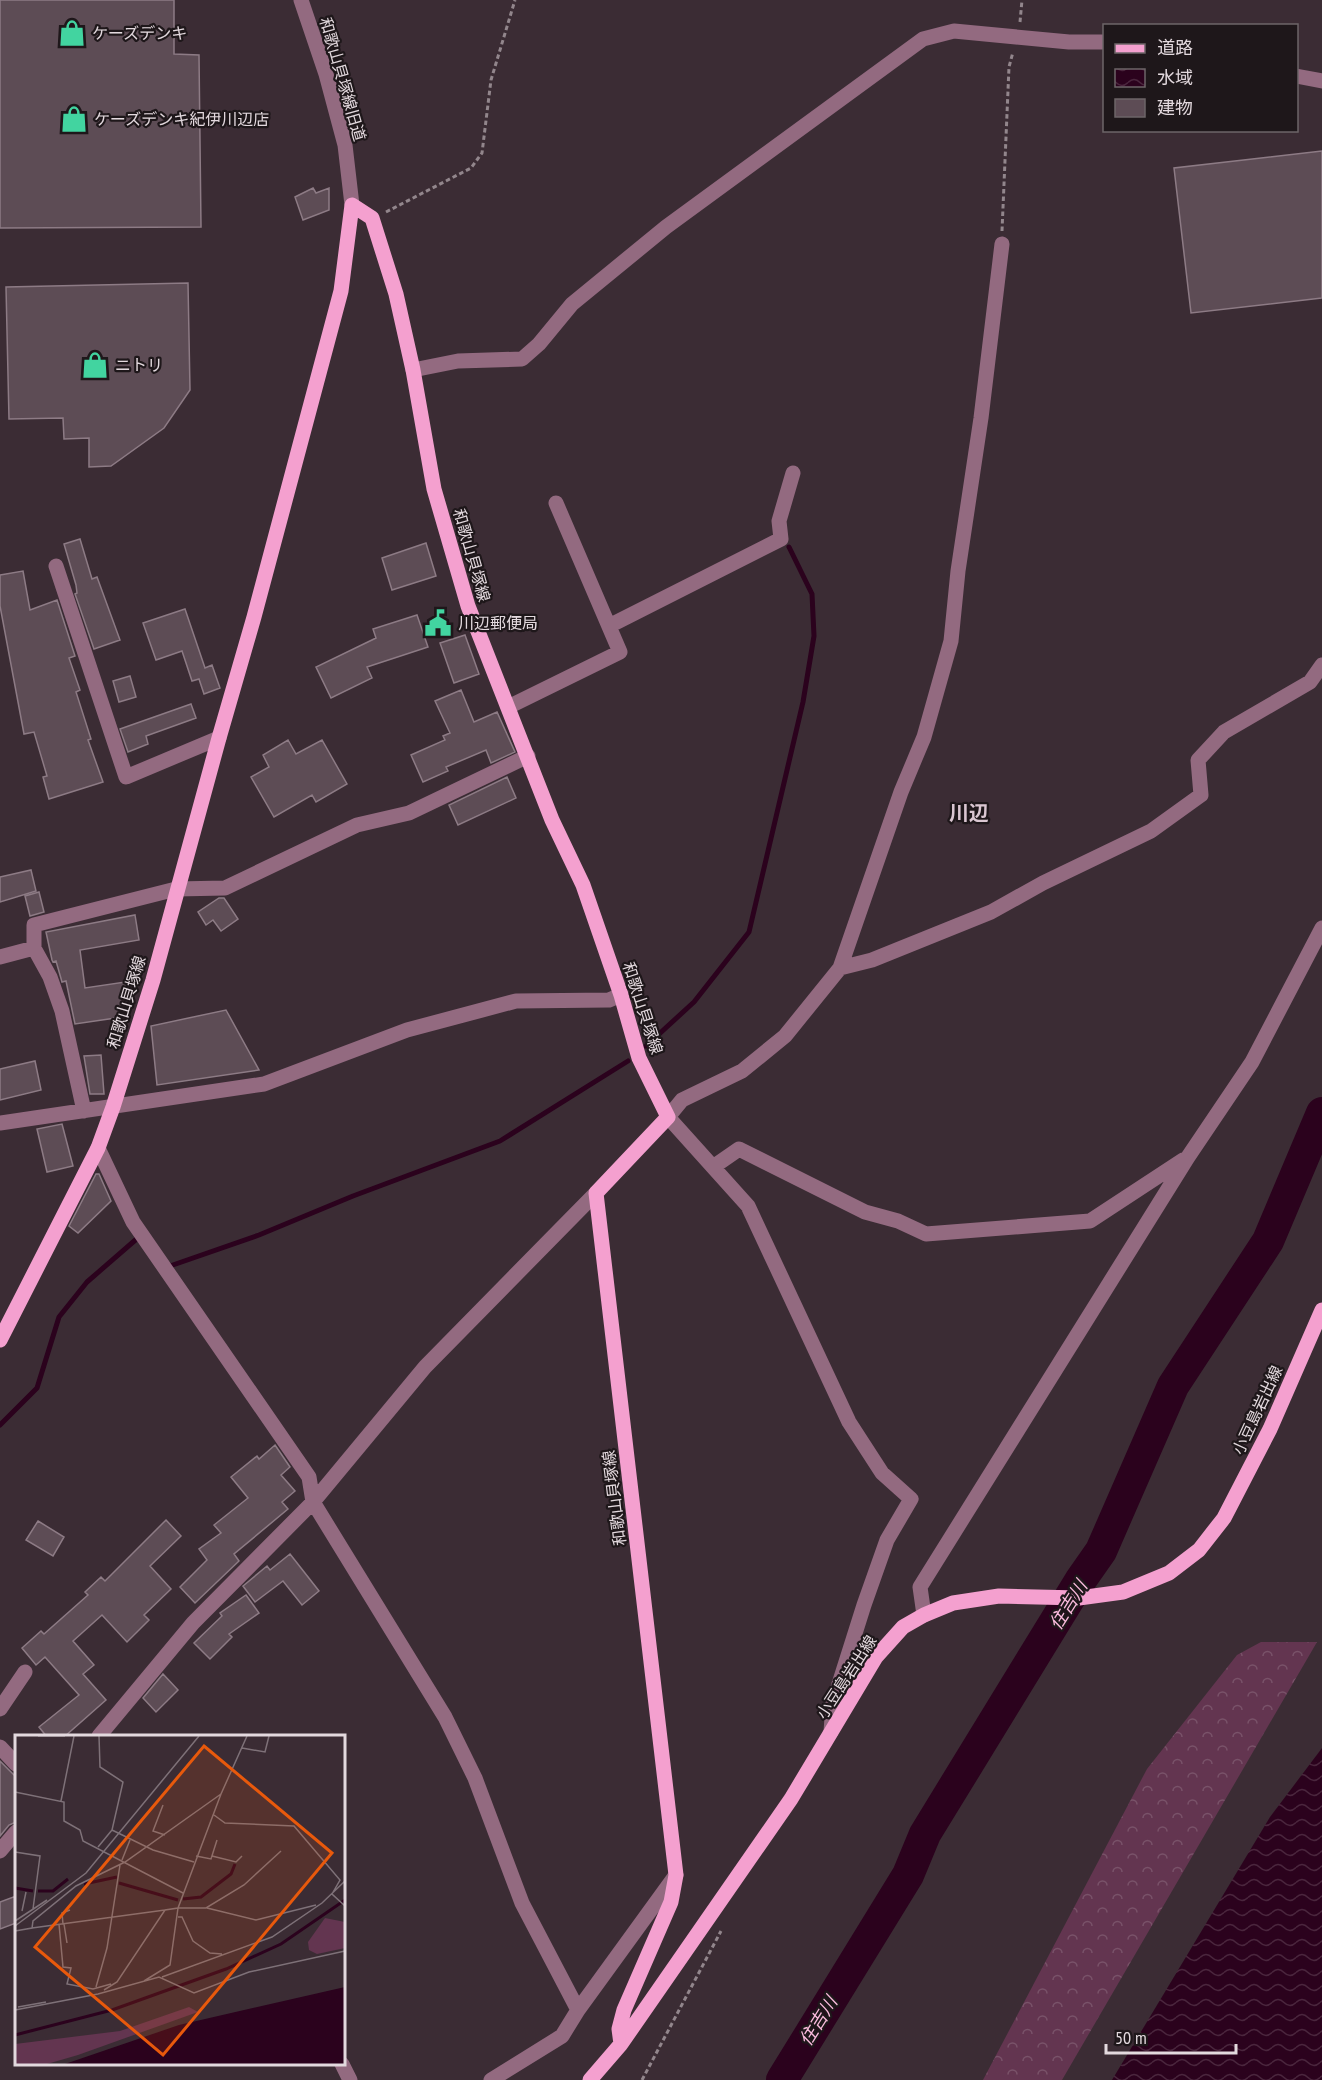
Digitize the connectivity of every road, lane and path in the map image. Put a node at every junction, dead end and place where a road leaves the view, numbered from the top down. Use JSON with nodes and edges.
{"nodes":[{"id":1,"x":301,"y":0,"type":"edge"},
{"id":2,"x":515,"y":0,"type":"edge"},
{"id":3,"x":1022,"y":0,"type":"edge"},
{"id":4,"x":1016,"y":37,"type":"junction"},
{"id":5,"x":1103,"y":42,"type":"edge"},
{"id":6,"x":1298,"y":76,"type":"edge"},
{"id":7,"x":1322,"y":81,"type":"edge"},
{"id":8,"x":352,"y":205,"type":"junction"},
{"id":9,"x":372,"y":218,"type":"junction"},
{"id":10,"x":1002,"y":244,"type":"joint"},
{"id":11,"x":413,"y":370,"type":"junction"},
{"id":12,"x":793,"y":473,"type":"dead end"},
{"id":13,"x":556,"y":503,"type":"dead end"},
{"id":14,"x":56,"y":566,"type":"dead end"},
{"id":15,"x":609,"y":626,"type":"junction"},
{"id":16,"x":1322,"y":665,"type":"edge"},
{"id":17,"x":508,"y":706,"type":"junction"},
{"id":18,"x":219,"y":738,"type":"junction"},
{"id":19,"x":528,"y":756,"type":"junction"},
{"id":20,"x":176,"y":890,"type":"junction"},
{"id":21,"x":1322,"y":928,"type":"edge"},
{"id":22,"x":34,"y":948,"type":"junction"},
{"id":23,"x":0,"y":957,"type":"edge"},
{"id":24,"x":840,"y":968,"type":"junction"},
{"id":25,"x":621,"y":995,"type":"junction"},
{"id":26,"x":113,"y":1107,"type":"junction"},
{"id":27,"x":84,"y":1111,"type":"junction"},
{"id":28,"x":668,"y":1117,"type":"junction"},
{"id":29,"x":0,"y":1123,"type":"edge"},
{"id":30,"x":98,"y":1149,"type":"junction"},
{"id":31,"x":1188,"y":1157,"type":"junction"},
{"id":32,"x":713,"y":1167,"type":"junction"},
{"id":33,"x":596,"y":1193,"type":"junction"},
{"id":34,"x":1322,"y":1310,"type":"edge"},
{"id":35,"x":0,"y":1340,"type":"edge"},
{"id":36,"x":313,"y":1502,"type":"junction"},
{"id":37,"x":924,"y":1615,"type":"junction"},
{"id":38,"x":25,"y":1672,"type":"dead end"},
{"id":39,"x":0,"y":1709,"type":"edge"},
{"id":40,"x":831,"y":1732,"type":"junction"},
{"id":41,"x":101,"y":1735,"type":"edge"},
{"id":42,"x":0,"y":1747,"type":"edge"},
{"id":43,"x":15,"y":1763,"type":"edge"},
{"id":44,"x":15,"y":1833,"type":"edge"},
{"id":45,"x":0,"y":1851,"type":"edge"},
{"id":46,"x":676,"y":1875,"type":"junction"},
{"id":47,"x":724,"y":1926,"type":"dead end"},
{"id":48,"x":578,"y":2010,"type":"junction"},
{"id":49,"x":621,"y":2044,"type":"junction"},
{"id":50,"x":342,"y":2065,"type":"edge"},
{"id":51,"x":350,"y":2080,"type":"edge"},
{"id":52,"x":491,"y":2080,"type":"edge"},
{"id":53,"x":590,"y":2080,"type":"edge"},
{"id":54,"x":642,"y":2080,"type":"edge"}],
"edges":[{"from":1,"to":8,"type":"street","name":"和歌山貝塚線旧道"},
{"from":2,"to":9,"type":"path"},
{"from":3,"to":4,"type":"path"},
{"from":4,"to":5,"type":"street"},
{"from":4,"to":10,"type":"path"},
{"from":4,"to":11,"type":"street"},
{"from":6,"to":7,"type":"street"},
{"from":8,"to":9,"type":"main road"},
{"from":8,"to":18,"type":"main road","name":"和歌山貝塚線"},
{"from":9,"to":11,"type":"main road","name":"和歌山貝塚線"},
{"from":10,"to":24,"type":"street"},
{"from":11,"to":17,"type":"main road","name":"和歌山貝塚線"},
{"from":12,"to":15,"type":"street"},
{"from":13,"to":15,"type":"street"},
{"from":14,"to":18,"type":"street"},
{"from":15,"to":17,"type":"street"},
{"from":16,"to":24,"type":"street"},
{"from":17,"to":19,"type":"main road","name":"和歌山貝塚線"},
{"from":18,"to":20,"type":"main road","name":"和歌山貝塚線"},
{"from":19,"to":20,"type":"street"},
{"from":19,"to":25,"type":"main road","name":"和歌山貝塚線"},
{"from":20,"to":22,"type":"street"},
{"from":20,"to":26,"type":"main road","name":"和歌山貝塚線"},
{"from":21,"to":31,"type":"street"},
{"from":22,"to":23,"type":"street"},
{"from":22,"to":27,"type":"street"},
{"from":24,"to":28,"type":"street"},
{"from":25,"to":26,"type":"street"},
{"from":25,"to":28,"type":"main road","name":"和歌山貝塚線"},
{"from":26,"to":27,"type":"street"},
{"from":26,"to":30,"type":"main road","name":"和歌山貝塚線"},
{"from":27,"to":29,"type":"street"},
{"from":28,"to":32,"type":"street"},
{"from":28,"to":33,"type":"main road"},
{"from":30,"to":35,"type":"main road","name":"和歌山貝塚線"},
{"from":30,"to":36,"type":"street"},
{"from":31,"to":32,"type":"street"},
{"from":31,"to":37,"type":"street"},
{"from":32,"to":40,"type":"street"},
{"from":33,"to":36,"type":"street"},
{"from":33,"to":46,"type":"main road","name":"和歌山貝塚線"},
{"from":34,"to":37,"type":"main road","name":"小豆島岩出線"},
{"from":36,"to":41,"type":"street"},
{"from":36,"to":48,"type":"street"},
{"from":37,"to":40,"type":"main road","name":"小豆島岩出線"},
{"from":38,"to":39,"type":"street"},
{"from":40,"to":49,"type":"main road","name":"小豆島岩出線"},
{"from":42,"to":43,"type":"street"},
{"from":44,"to":45,"type":"street"},
{"from":46,"to":48,"type":"street"},
{"from":46,"to":49,"type":"main road","name":"和歌山貝塚線"},
{"from":47,"to":54,"type":"path"},
{"from":48,"to":52,"type":"street"},
{"from":49,"to":53,"type":"main road","name":"小豆島岩出線"},
{"from":50,"to":51,"type":"street"}]}
